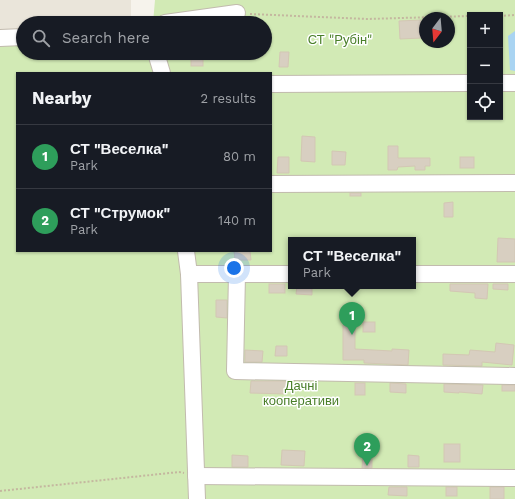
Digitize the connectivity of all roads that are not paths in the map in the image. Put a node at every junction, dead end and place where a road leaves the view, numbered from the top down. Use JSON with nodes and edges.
{"nodes":[{"id":1,"x":237,"y":13,"type":"road end"},
{"id":2,"x":215,"y":16,"type":"edge"},
{"id":3,"x":16,"y":37,"type":"edge"},
{"id":4,"x":0,"y":38,"type":"edge"},
{"id":5,"x":158,"y":60,"type":"edge"},
{"id":6,"x":162,"y":72,"type":"edge"},
{"id":7,"x":467,"y":83,"type":"edge"},
{"id":8,"x":503,"y":83,"type":"edge"},
{"id":9,"x":515,"y":83,"type":"edge"},
{"id":10,"x":272,"y":84,"type":"edge"},
{"id":11,"x":515,"y":183,"type":"edge"},
{"id":12,"x":272,"y":184,"type":"edge"},
{"id":13,"x":186,"y":252,"type":"edge"},
{"id":14,"x":189,"y":274,"type":"junction"},
{"id":15,"x":237,"y":274,"type":"junction"},
{"id":16,"x":288,"y":274,"type":"edge"},
{"id":17,"x":416,"y":274,"type":"edge"},
{"id":18,"x":515,"y":274,"type":"edge"},
{"id":19,"x":515,"y":376,"type":"edge"},
{"id":20,"x":196,"y":476,"type":"junction"},
{"id":21,"x":515,"y":478,"type":"edge"},
{"id":22,"x":197,"y":499,"type":"edge"}],
"edges":[{"from":1,"to":2,"type":"street"},
{"from":3,"to":4,"type":"street"},
{"from":5,"to":6,"type":"street"},
{"from":7,"to":10,"type":"street"},
{"from":8,"to":9,"type":"street"},
{"from":11,"to":12,"type":"street"},
{"from":13,"to":14,"type":"street"},
{"from":14,"to":15,"type":"street"},
{"from":14,"to":20,"type":"street"},
{"from":15,"to":16,"type":"street"},
{"from":15,"to":19,"type":"street"},
{"from":17,"to":18,"type":"street"},
{"from":20,"to":21,"type":"street"},
{"from":20,"to":22,"type":"street"}]}
